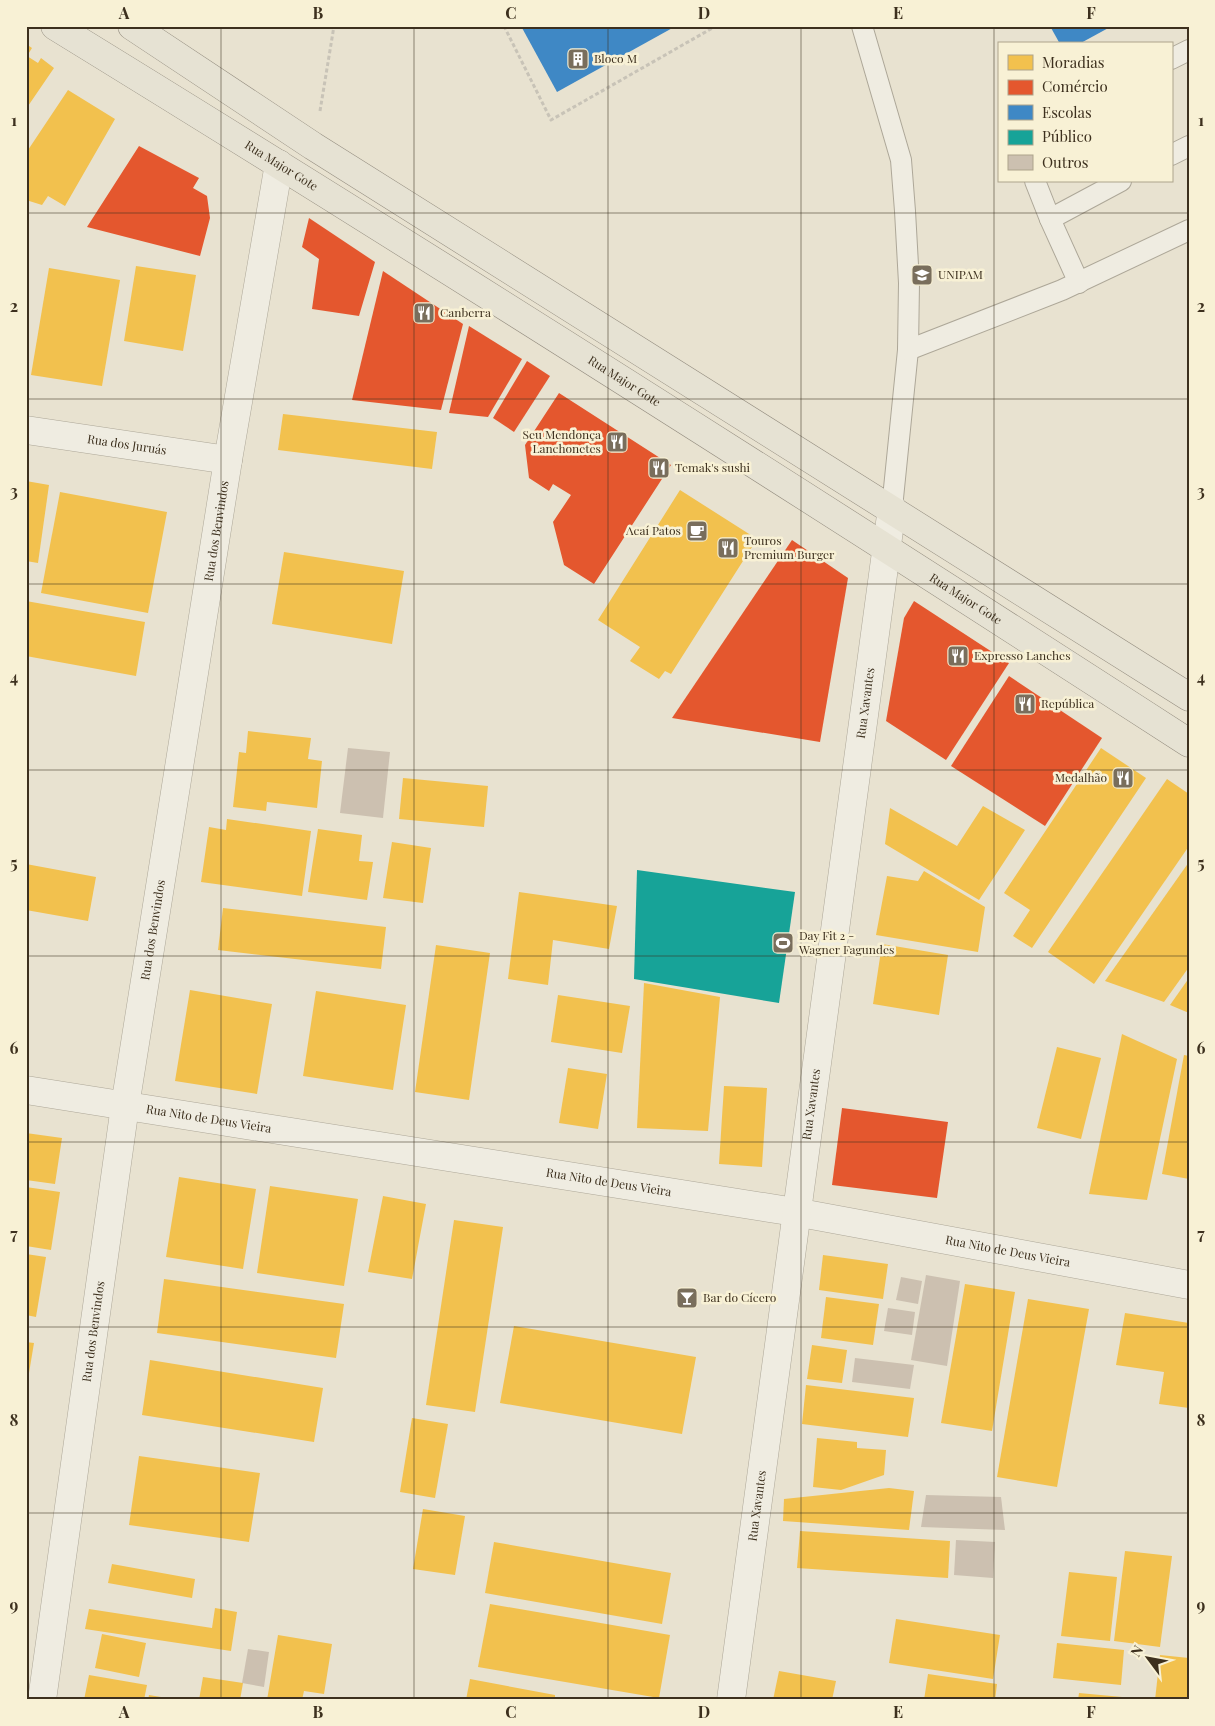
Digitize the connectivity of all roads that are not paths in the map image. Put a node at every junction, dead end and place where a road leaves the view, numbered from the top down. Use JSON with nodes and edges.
{"nodes":[{"id":1,"x":55,"y":26,"type":"edge"},
{"id":2,"x":132,"y":26,"type":"edge"},
{"id":3,"x":862,"y":26,"type":"edge"},
{"id":4,"x":1189,"y":50,"type":"edge"},
{"id":5,"x":1172,"y":58,"type":"edge"},
{"id":6,"x":1189,"y":146,"type":"edge"},
{"id":7,"x":1172,"y":154,"type":"edge"},
{"id":8,"x":279,"y":164,"type":"junction"},
{"id":9,"x":1035,"y":182,"type":"edge"},
{"id":10,"x":1119,"y":182,"type":"edge"},
{"id":11,"x":1050,"y":218,"type":"junction"},
{"id":12,"x":1189,"y":230,"type":"edge"},
{"id":13,"x":1078,"y":283,"type":"junction"},
{"id":14,"x":908,"y":350,"type":"junction"},
{"id":15,"x":26,"y":430,"type":"edge"},
{"id":16,"x":228,"y":460,"type":"junction"},
{"id":17,"x":892,"y":508,"type":"junction"},
{"id":18,"x":886,"y":547,"type":"junction"},
{"id":19,"x":1189,"y":697,"type":"edge"},
{"id":20,"x":1189,"y":743,"type":"edge"},
{"id":21,"x":26,"y":1090,"type":"edge"},
{"id":22,"x":125,"y":1106,"type":"junction"},
{"id":23,"x":795,"y":1212,"type":"junction"},
{"id":24,"x":1189,"y":1285,"type":"edge"},
{"id":25,"x":42,"y":1700,"type":"edge"},
{"id":26,"x":731,"y":1700,"type":"edge"}],
"edges":[{"from":1,"to":8,"type":"main road","name":"Rua Major Gote"},
{"from":2,"to":17,"type":"main road"},
{"from":3,"to":14,"type":"lane"},
{"from":4,"to":5,"type":"lane"},
{"from":6,"to":7,"type":"lane"},
{"from":8,"to":16,"type":"street","name":"Rua dos Benvindos"},
{"from":8,"to":18,"type":"main road","name":"Rua Major Gote"},
{"from":9,"to":11,"type":"lane"},
{"from":10,"to":11,"type":"lane"},
{"from":11,"to":13,"type":"lane"},
{"from":12,"to":13,"type":"lane"},
{"from":13,"to":14,"type":"lane"},
{"from":14,"to":17,"type":"lane"},
{"from":15,"to":16,"type":"street","name":"Rua dos Juruás"},
{"from":16,"to":22,"type":"street","name":"Rua dos Benvindos"},
{"from":17,"to":18,"type":"street","name":"Rua Xavantes"},
{"from":17,"to":19,"type":"main road"},
{"from":18,"to":20,"type":"main road","name":"Rua Major Gote"},
{"from":18,"to":23,"type":"street","name":"Rua Xavantes"},
{"from":21,"to":22,"type":"street","name":"Rua Nito de Deus Vieira"},
{"from":22,"to":23,"type":"street","name":"Rua Nito de Deus Vieira"},
{"from":22,"to":25,"type":"street","name":"Rua dos Benvindos"},
{"from":23,"to":24,"type":"street","name":"Rua Nito de Deus Vieira"},
{"from":23,"to":26,"type":"street","name":"Rua Xavantes"}]}
